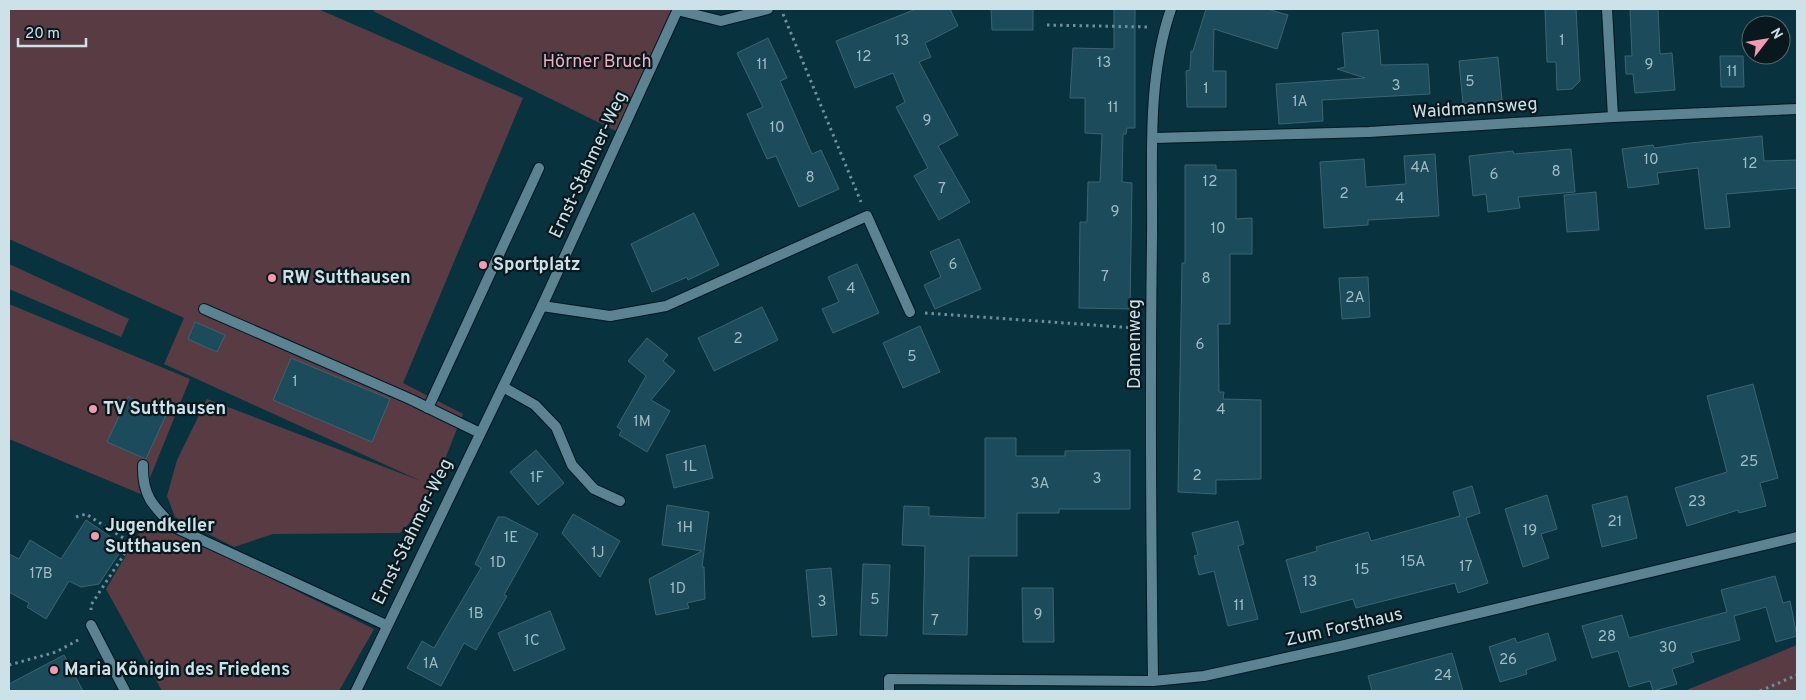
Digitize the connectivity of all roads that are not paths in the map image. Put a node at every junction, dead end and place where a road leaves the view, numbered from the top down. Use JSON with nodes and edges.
{"nodes":[{"id":1,"x":768,"y":9,"type":"edge"},
{"id":2,"x":1171,"y":9,"type":"edge"},
{"id":3,"x":1607,"y":9,"type":"edge"},
{"id":4,"x":678,"y":10,"type":"edge"},
{"id":5,"x":1797,"y":108,"type":"edge"},
{"id":6,"x":1613,"y":116,"type":"junction"},
{"id":7,"x":1154,"y":138,"type":"junction"},
{"id":8,"x":538,"y":168,"type":"dead end"},
{"id":9,"x":542,"y":306,"type":"junction"},
{"id":10,"x":204,"y":310,"type":"dead end"},
{"id":11,"x":910,"y":312,"type":"road end"},
{"id":12,"x":503,"y":387,"type":"junction"},
{"id":13,"x":428,"y":408,"type":"junction"},
{"id":14,"x":480,"y":433,"type":"junction"},
{"id":15,"x":143,"y":465,"type":"dead end"},
{"id":16,"x":620,"y":502,"type":"dead end"},
{"id":17,"x":1797,"y":537,"type":"edge"},
{"id":18,"x":92,"y":625,"type":"road end"},
{"id":19,"x":386,"y":625,"type":"junction"},
{"id":20,"x":1153,"y":681,"type":"junction"},
{"id":21,"x":125,"y":691,"type":"edge"},
{"id":22,"x":356,"y":691,"type":"edge"},
{"id":23,"x":889,"y":691,"type":"edge"}],
"edges":[{"from":1,"to":4,"type":"street","name":"Ernst-Stahmer-Weg"},
{"from":2,"to":7,"type":"street","name":"Damenweg"},
{"from":3,"to":6,"type":"street"},
{"from":4,"to":9,"type":"street","name":"Ernst-Stahmer-Weg"},
{"from":5,"to":6,"type":"street","name":"Waidmannsweg"},
{"from":6,"to":7,"type":"street","name":"Waidmannsweg"},
{"from":7,"to":20,"type":"street","name":"Damenweg"},
{"from":8,"to":13,"type":"street"},
{"from":9,"to":11,"type":"street"},
{"from":9,"to":12,"type":"street","name":"Ernst-Stahmer-Weg"},
{"from":10,"to":13,"type":"street"},
{"from":12,"to":14,"type":"street","name":"Ernst-Stahmer-Weg"},
{"from":12,"to":16,"type":"street"},
{"from":13,"to":14,"type":"street"},
{"from":14,"to":19,"type":"street","name":"Ernst-Stahmer-Weg"},
{"from":15,"to":19,"type":"street"},
{"from":17,"to":20,"type":"street","name":"Zum Forsthaus"},
{"from":18,"to":21,"type":"street"},
{"from":19,"to":22,"type":"street","name":"Ernst-Stahmer-Weg"},
{"from":20,"to":23,"type":"street","name":"Zum Forsthaus"}]}
